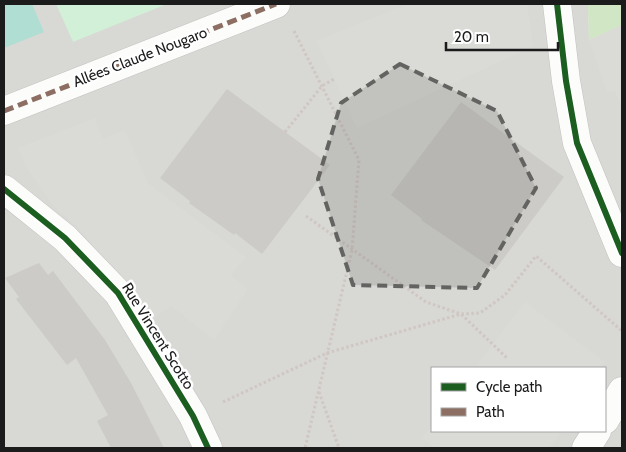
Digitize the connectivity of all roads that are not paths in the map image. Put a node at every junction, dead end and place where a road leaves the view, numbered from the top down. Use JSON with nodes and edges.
{"nodes":[{"id":1,"x":276,"y":4,"type":"edge"},
{"id":2,"x":557,"y":4,"type":"edge"},
{"id":3,"x":4,"y":110,"type":"edge"},
{"id":4,"x":4,"y":189,"type":"edge"},
{"id":5,"x":622,"y":253,"type":"edge"},
{"id":6,"x":622,"y":391,"type":"edge"},
{"id":7,"x":606,"y":418,"type":"edge"},
{"id":8,"x":596,"y":432,"type":"edge"},
{"id":9,"x":208,"y":448,"type":"edge"},
{"id":10,"x":586,"y":448,"type":"edge"}],
"edges":[{"from":1,"to":3,"type":"street","name":"Allées Claude Nougaro"},
{"from":2,"to":5,"type":"street"},
{"from":4,"to":9,"type":"street","name":"Rue Vincent Scotto"},
{"from":6,"to":7,"type":"street"},
{"from":8,"to":10,"type":"street"}]}
